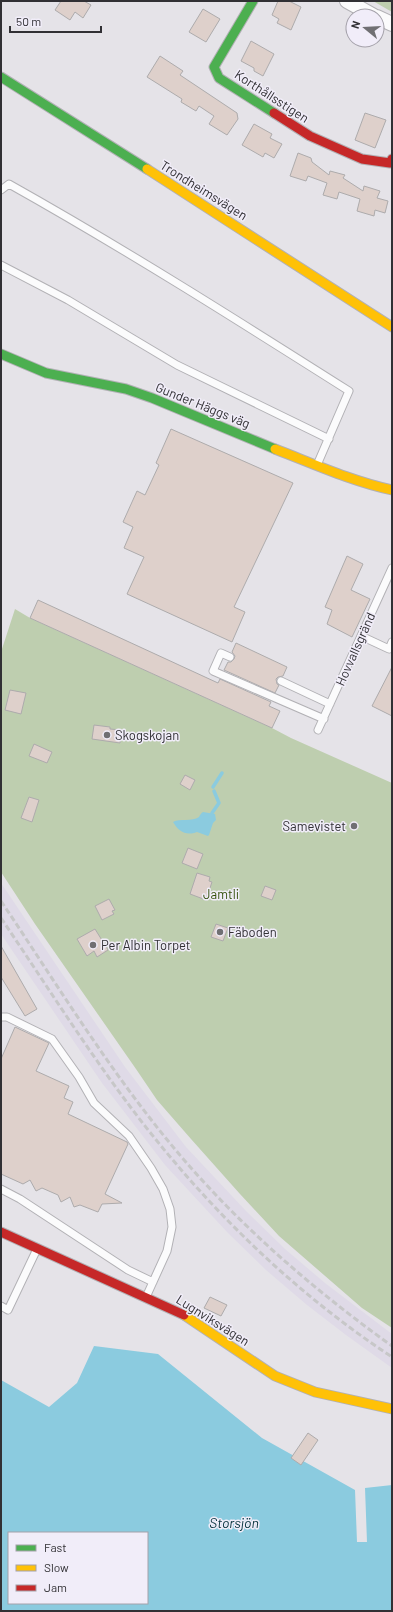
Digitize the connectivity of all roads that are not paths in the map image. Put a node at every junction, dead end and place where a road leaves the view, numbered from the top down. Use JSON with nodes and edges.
{"nodes":[{"id":1,"x":253,"y":1,"type":"edge"},
{"id":2,"x":347,"y":1,"type":"edge"},
{"id":3,"x":360,"y":8,"type":"edge"},
{"id":4,"x":1,"y":77,"type":"edge"},
{"id":5,"x":392,"y":159,"type":"edge"},
{"id":6,"x":1,"y":190,"type":"edge"},
{"id":7,"x":1,"y":264,"type":"edge"},
{"id":8,"x":392,"y":327,"type":"edge"},
{"id":9,"x":1,"y":354,"type":"edge"},
{"id":10,"x":329,"y":439,"type":"junction"},
{"id":11,"x":317,"y":466,"type":"junction"},
{"id":12,"x":392,"y":490,"type":"edge"},
{"id":13,"x":392,"y":568,"type":"edge"},
{"id":14,"x":361,"y":636,"type":"junction"},
{"id":15,"x":392,"y":642,"type":"edge"},
{"id":16,"x":230,"y":657,"type":"dead end"},
{"id":17,"x":281,"y":681,"type":"dead end"},
{"id":18,"x":330,"y":704,"type":"junction"},
{"id":19,"x":324,"y":719,"type":"junction"},
{"id":20,"x":318,"y":730,"type":"dead end"},
{"id":21,"x":1,"y":1017,"type":"edge"},
{"id":22,"x":1,"y":1189,"type":"edge"},
{"id":23,"x":1,"y":1232,"type":"edge"},
{"id":24,"x":38,"y":1248,"type":"junction"},
{"id":25,"x":153,"y":1282,"type":"junction"},
{"id":26,"x":146,"y":1297,"type":"junction"},
{"id":27,"x":1,"y":1306,"type":"edge"},
{"id":28,"x":392,"y":1409,"type":"edge"}],
"edges":[{"from":1,"to":5,"type":"street","name":"Korthållsstigen"},
{"from":2,"to":3,"type":"street"},
{"from":4,"to":8,"type":"street","name":"Trondheimsvägen"},
{"from":6,"to":10,"type":"lane"},
{"from":7,"to":10,"type":"lane"},
{"from":9,"to":11,"type":"street","name":"Gunder Häggs väg"},
{"from":10,"to":11,"type":"lane"},
{"from":11,"to":12,"type":"street","name":"Gunder Häggs väg"},
{"from":13,"to":14,"type":"lane","name":"Hovvallsgränd"},
{"from":14,"to":15,"type":"lane"},
{"from":14,"to":18,"type":"lane","name":"Hovvallsgränd"},
{"from":16,"to":19,"type":"lane"},
{"from":17,"to":18,"type":"lane"},
{"from":18,"to":19,"type":"lane","name":"Hovvallsgränd"},
{"from":19,"to":20,"type":"lane","name":"Hovvallsgränd"},
{"from":21,"to":25,"type":"lane"},
{"from":22,"to":25,"type":"lane"},
{"from":23,"to":24,"type":"street","name":"Lugnviksvägen"},
{"from":24,"to":26,"type":"street","name":"Lugnviksvägen"},
{"from":24,"to":27,"type":"lane"},
{"from":25,"to":26,"type":"lane"},
{"from":26,"to":28,"type":"street","name":"Lugnviksvägen"}]}
